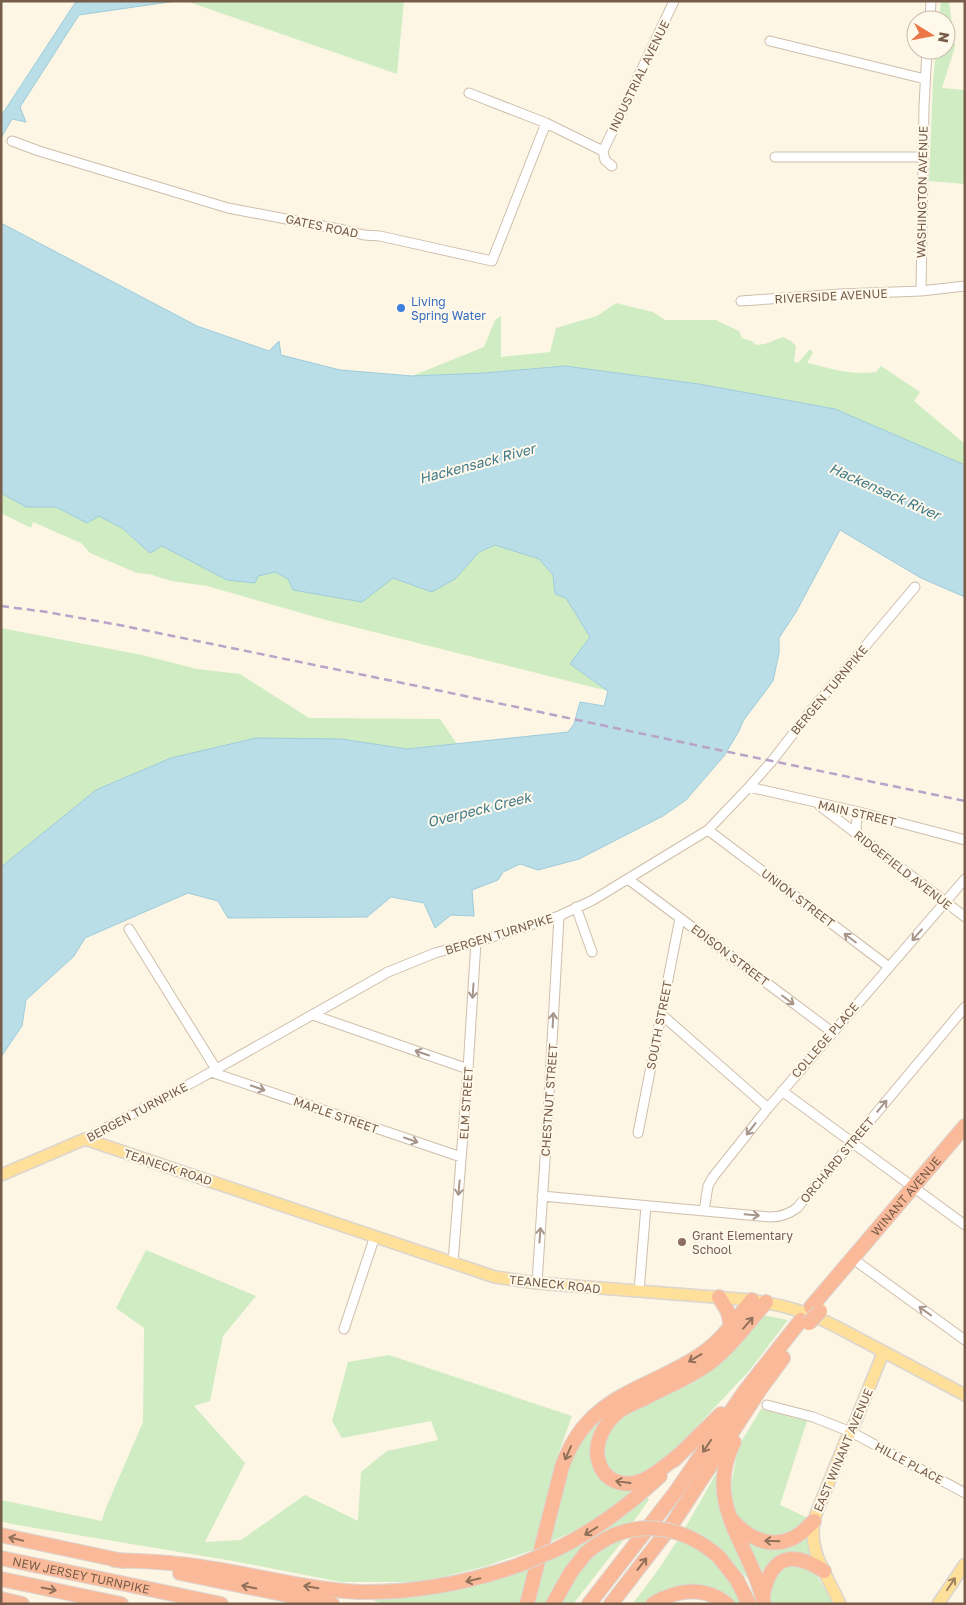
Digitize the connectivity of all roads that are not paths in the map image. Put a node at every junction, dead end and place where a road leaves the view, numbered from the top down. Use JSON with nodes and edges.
{"nodes":[{"id":1,"x":674,"y":1,"type":"edge"},
{"id":2,"x":770,"y":41,"type":"dead end"},
{"id":3,"x":926,"y":60,"type":"edge"},
{"id":4,"x":924,"y":79,"type":"junction"},
{"id":5,"x":469,"y":93,"type":"dead end"},
{"id":6,"x":546,"y":123,"type":"junction"},
{"id":7,"x":12,"y":141,"type":"dead end"},
{"id":8,"x":603,"y":151,"type":"junction"},
{"id":9,"x":922,"y":157,"type":"junction"},
{"id":10,"x":775,"y":158,"type":"dead end"},
{"id":11,"x":612,"y":166,"type":"dead end"},
{"id":12,"x":965,"y":286,"type":"edge"},
{"id":13,"x":921,"y":291,"type":"junction"},
{"id":14,"x":740,"y":301,"type":"dead end"},
{"id":15,"x":916,"y":587,"type":"dead end"},
{"id":16,"x":749,"y":787,"type":"junction"},
{"id":17,"x":818,"y":804,"type":"junction"},
{"id":18,"x":859,"y":812,"type":"junction"},
{"id":19,"x":708,"y":830,"type":"junction"},
{"id":20,"x":857,"y":834,"type":"junction"},
{"id":21,"x":965,"y":840,"type":"edge"},
{"id":22,"x":628,"y":879,"type":"junction"},
{"id":23,"x":965,"y":879,"type":"edge"},
{"id":24,"x":945,"y":903,"type":"junction"},
{"id":25,"x":576,"y":907,"type":"junction"},
{"id":26,"x":559,"y":916,"type":"junction"},
{"id":27,"x":965,"y":917,"type":"edge"},
{"id":28,"x":680,"y":918,"type":"junction"},
{"id":29,"x":129,"y":928,"type":"dead end"},
{"id":30,"x":476,"y":942,"type":"junction"},
{"id":31,"x":592,"y":952,"type":"dead end"},
{"id":32,"x":889,"y":967,"type":"junction"},
{"id":33,"x":965,"y":1007,"type":"edge"},
{"id":34,"x":661,"y":1014,"type":"junction"},
{"id":35,"x":313,"y":1015,"type":"junction"},
{"id":36,"x":832,"y":1032,"type":"junction"},
{"id":37,"x":468,"y":1069,"type":"junction"},
{"id":38,"x":214,"y":1070,"type":"junction"},
{"id":39,"x":782,"y":1091,"type":"junction"},
{"id":40,"x":768,"y":1108,"type":"junction"},
{"id":41,"x":965,"y":1126,"type":"edge"},
{"id":42,"x":638,"y":1133,"type":"dead end"},
{"id":43,"x":85,"y":1139,"type":"junction"},
{"id":44,"x":965,"y":1140,"type":"edge"},
{"id":45,"x":852,"y":1142,"type":"junction"},
{"id":46,"x":461,"y":1157,"type":"junction"},
{"id":47,"x":1,"y":1175,"type":"edge"},
{"id":48,"x":916,"y":1190,"type":"junction"},
{"id":49,"x":542,"y":1196,"type":"junction"},
{"id":50,"x":646,"y":1206,"type":"junction"},
{"id":51,"x":704,"y":1211,"type":"junction"},
{"id":52,"x":965,"y":1225,"type":"edge"},
{"id":53,"x":375,"y":1236,"type":"junction"},
{"id":54,"x":453,"y":1263,"type":"junction"},
{"id":55,"x":853,"y":1264,"type":"junction"},
{"id":56,"x":537,"y":1283,"type":"junction"},
{"id":57,"x":639,"y":1291,"type":"junction"},
{"id":58,"x":719,"y":1297,"type":"junction"},
{"id":59,"x":759,"y":1301,"type":"junction"},
{"id":60,"x":805,"y":1322,"type":"junction"},
{"id":61,"x":731,"y":1326,"type":"junction"},
{"id":62,"x":344,"y":1329,"type":"dead end"},
{"id":63,"x":965,"y":1340,"type":"edge"},
{"id":64,"x":884,"y":1353,"type":"junction"},
{"id":65,"x":745,"y":1391,"type":"junction"},
{"id":66,"x":965,"y":1395,"type":"edge"},
{"id":67,"x":767,"y":1405,"type":"dead end"},
{"id":68,"x":748,"y":1407,"type":"junction"},
{"id":69,"x":851,"y":1432,"type":"junction"},
{"id":70,"x":680,"y":1454,"type":"junction"},
{"id":71,"x":965,"y":1493,"type":"edge"},
{"id":72,"x":728,"y":1516,"type":"junction"},
{"id":73,"x":814,"y":1521,"type":"junction"},
{"id":74,"x":1,"y":1535,"type":"edge"},
{"id":75,"x":1,"y":1558,"type":"edge"},
{"id":76,"x":115,"y":1560,"type":"junction"},
{"id":77,"x":965,"y":1564,"type":"edge"},
{"id":78,"x":824,"y":1571,"type":"junction"},
{"id":79,"x":1,"y":1579,"type":"edge"},
{"id":80,"x":1,"y":1600,"type":"edge"},
{"id":81,"x":763,"y":1600,"type":"edge"},
{"id":82,"x":840,"y":1603,"type":"edge"},
{"id":83,"x":7,"y":1604,"type":"edge"},
{"id":84,"x":22,"y":1604,"type":"edge"},
{"id":85,"x":121,"y":1604,"type":"edge"},
{"id":86,"x":221,"y":1604,"type":"edge"},
{"id":87,"x":332,"y":1604,"type":"edge"},
{"id":88,"x":527,"y":1604,"type":"edge"},
{"id":89,"x":553,"y":1604,"type":"edge"},
{"id":90,"x":589,"y":1604,"type":"edge"},
{"id":91,"x":611,"y":1604,"type":"edge"},
{"id":92,"x":653,"y":1604,"type":"edge"},
{"id":93,"x":727,"y":1604,"type":"edge"},
{"id":94,"x":749,"y":1604,"type":"edge"},
{"id":95,"x":938,"y":1604,"type":"edge"}],
"edges":[{"from":1,"to":8,"type":"street","name":"INDUSTRIAL AVENUE"},
{"from":2,"to":4,"type":"street"},
{"from":3,"to":4,"type":"street","name":"WASHINGTON AVENUE"},
{"from":4,"to":9,"type":"street","name":"WASHINGTON AVENUE"},
{"from":5,"to":6,"type":"street"},
{"from":6,"to":7,"type":"street","name":"GATES ROAD"},
{"from":6,"to":8,"type":"street"},
{"from":8,"to":11,"type":"street"},
{"from":9,"to":10,"type":"street"},
{"from":9,"to":13,"type":"street","name":"WASHINGTON AVENUE"},
{"from":12,"to":13,"type":"street"},
{"from":13,"to":14,"type":"street","name":"RIVERSIDE AVENUE"},
{"from":15,"to":16,"type":"street","name":"BERGEN TURNPIKE"},
{"from":16,"to":17,"type":"street","name":"MAIN STREET"},
{"from":16,"to":19,"type":"street","name":"BERGEN TURNPIKE"},
{"from":17,"to":18,"type":"street","name":"MAIN STREET"},
{"from":17,"to":20,"type":"street","name":"RIDGEFIELD AVENUE"},
{"from":18,"to":20,"type":"street"},
{"from":18,"to":21,"type":"street","name":"MAIN STREET"},
{"from":19,"to":22,"type":"street","name":"BERGEN TURNPIKE"},
{"from":32,"to":19,"type":"street","name":"UNION STREET","one_way":true},
{"from":20,"to":24,"type":"street","name":"RIDGEFIELD AVENUE"},
{"from":22,"to":25,"type":"street","name":"BERGEN TURNPIKE"},
{"from":22,"to":28,"type":"street","name":"EDISON STREET"},
{"from":23,"to":24,"type":"street","name":"COLLEGE PLACE"},
{"from":24,"to":27,"type":"street","name":"RIDGEFIELD AVENUE"},
{"from":24,"to":32,"type":"street","name":"COLLEGE PLACE","one_way":true},
{"from":25,"to":26,"type":"street","name":"BERGEN TURNPIKE"},
{"from":25,"to":31,"type":"street"},
{"from":26,"to":30,"type":"street","name":"BERGEN TURNPIKE"},
{"from":49,"to":26,"type":"street","name":"CHESTNUT STREET","one_way":true},
{"from":28,"to":34,"type":"street","name":"SOUTH STREET"},
{"from":28,"to":36,"type":"street","name":"EDISON STREET","one_way":true},
{"from":29,"to":38,"type":"street"},
{"from":30,"to":35,"type":"street","name":"BERGEN TURNPIKE"},
{"from":30,"to":37,"type":"street","name":"ELM STREET","one_way":true},
{"from":32,"to":36,"type":"street","name":"COLLEGE PLACE"},
{"from":45,"to":33,"type":"street","name":"ORCHARD STREET","one_way":true},
{"from":34,"to":40,"type":"street"},
{"from":34,"to":42,"type":"street","name":"SOUTH STREET"},
{"from":37,"to":35,"type":"street","one_way":true},
{"from":35,"to":38,"type":"street","name":"BERGEN TURNPIKE"},
{"from":36,"to":39,"type":"street","name":"COLLEGE PLACE"},
{"from":37,"to":46,"type":"street","name":"ELM STREET"},
{"from":38,"to":43,"type":"street","name":"BERGEN TURNPIKE"},
{"from":38,"to":46,"type":"street","name":"MAPLE STREET","one_way":true},
{"from":39,"to":40,"type":"street","name":"COLLEGE PLACE"},
{"from":39,"to":45,"type":"street"},
{"from":40,"to":51,"type":"street","name":"COLLEGE PLACE","one_way":true},
{"from":41,"to":48,"type":"highway","name":"WINANT AVENUE"},
{"from":43,"to":47,"type":"main road","name":"BERGEN TURNPIKE"},
{"from":43,"to":53,"type":"main road","name":"TEANECK ROAD"},
{"from":44,"to":48,"type":"highway","name":"WINANT AVENUE"},
{"from":45,"to":48,"type":"street"},
{"from":51,"to":45,"type":"street","name":"ORCHARD STREET","one_way":true},
{"from":46,"to":54,"type":"street","name":"ELM STREET","one_way":true},
{"from":48,"to":52,"type":"street"},
{"from":48,"to":55,"type":"highway","name":"WINANT AVENUE"},
{"from":49,"to":50,"type":"street","name":"ORCHARD STREET"},
{"from":56,"to":49,"type":"street","name":"CHESTNUT STREET","one_way":true},
{"from":50,"to":51,"type":"street","name":"ORCHARD STREET"},
{"from":50,"to":57,"type":"street"},
{"from":53,"to":54,"type":"main road","name":"TEANECK ROAD"},
{"from":53,"to":62,"type":"street"},
{"from":54,"to":56,"type":"main road","name":"TEANECK ROAD"},
{"from":55,"to":60,"type":"highway","name":"WINANT AVENUE"},
{"from":63,"to":55,"type":"street","one_way":true},
{"from":56,"to":57,"type":"main road","name":"TEANECK ROAD"},
{"from":57,"to":58,"type":"main road","name":"TEANECK ROAD"},
{"from":58,"to":59,"type":"main road","name":"TEANECK ROAD"},
{"from":58,"to":61,"type":"highway"},
{"from":59,"to":61,"type":"highway"},
{"from":59,"to":64,"type":"main road","name":"TEANECK ROAD"},
{"from":70,"to":59,"type":"highway","one_way":true},
{"from":60,"to":65,"type":"highway"},
{"from":60,"to":68,"type":"highway"},
{"from":61,"to":88,"type":"highway","one_way":true},
{"from":64,"to":66,"type":"main road","name":"TEANECK ROAD"},
{"from":64,"to":69,"type":"main road","name":"EAST WINANT AVENUE"},
{"from":65,"to":70,"type":"highway"},
{"from":65,"to":90,"type":"highway","one_way":true},
{"from":67,"to":69,"type":"street","name":"HILLE PLACE"},
{"from":68,"to":72,"type":"highway"},
{"from":91,"to":68,"type":"highway","one_way":true},
{"from":69,"to":71,"type":"street","name":"HILLE PLACE"},
{"from":69,"to":73,"type":"main road","name":"EAST WINANT AVENUE"},
{"from":70,"to":76,"type":"highway","one_way":true,"bridge":true},
{"from":73,"to":72,"type":"highway","one_way":true},
{"from":72,"to":81,"type":"highway"},
{"from":73,"to":78,"type":"main road","name":"EAST WINANT AVENUE"},
{"from":76,"to":74,"type":"highway","one_way":true},
{"from":75,"to":86,"type":"highway","name":"NEW JERSEY TURNPIKE"},
{"from":87,"to":76,"type":"highway","one_way":true},
{"from":95,"to":77,"type":"main road","one_way":true},
{"from":78,"to":81,"type":"highway"},
{"from":78,"to":82,"type":"main road","name":"EAST WINANT AVENUE"},
{"from":79,"to":85,"type":"highway","one_way":true},
{"from":80,"to":83,"type":"highway"},
{"from":80,"to":84,"type":"highway"},
{"from":89,"to":94,"type":"highway","bridge":true},
{"from":92,"to":93,"type":"highway"}]}
